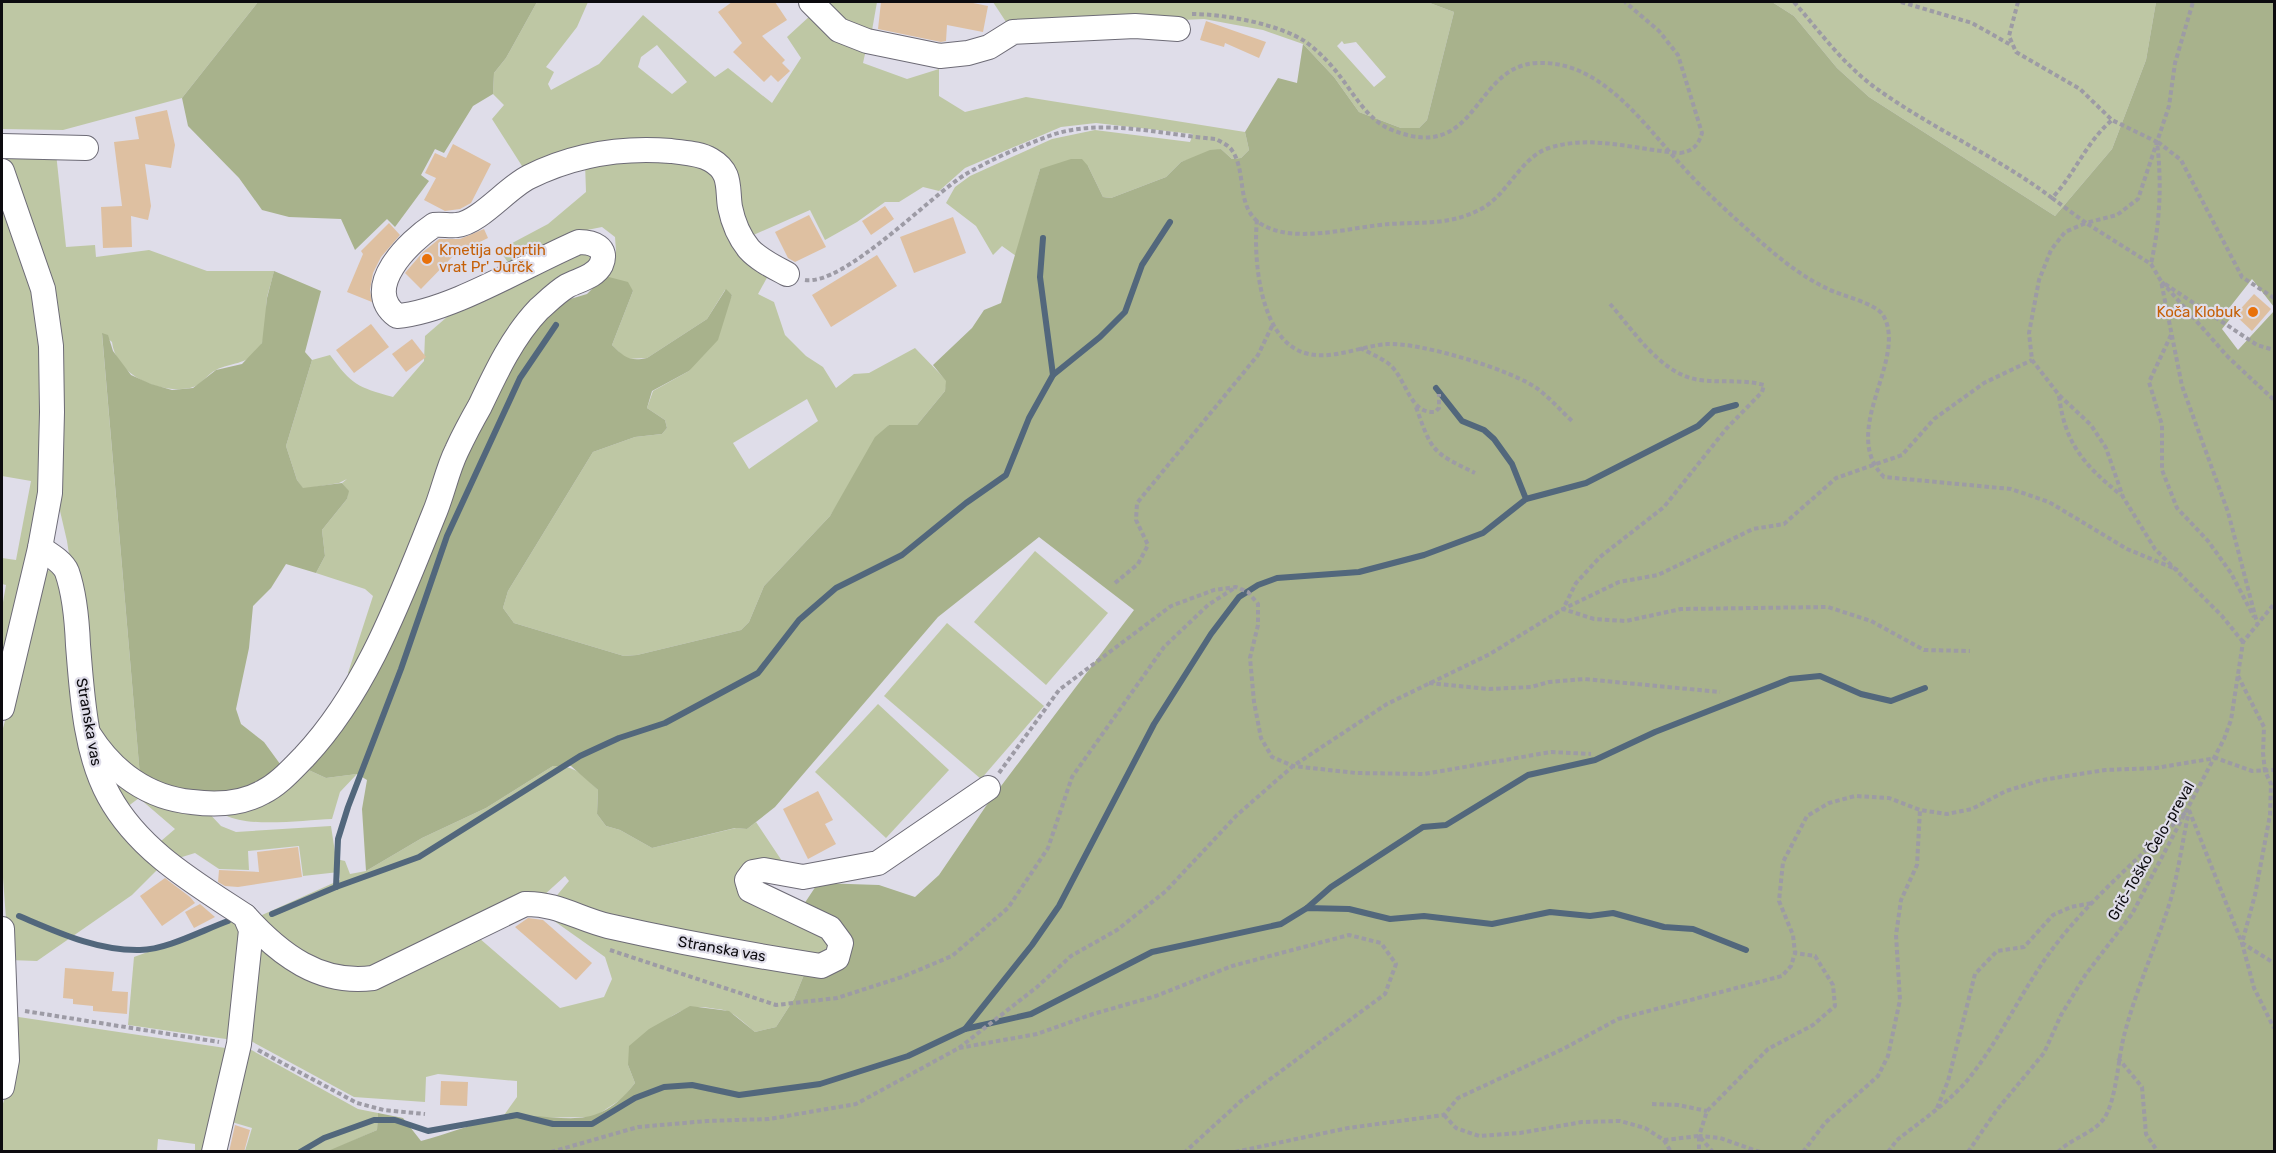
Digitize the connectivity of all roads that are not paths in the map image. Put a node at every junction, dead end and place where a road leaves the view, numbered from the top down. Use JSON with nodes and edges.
{"nodes":[{"id":1,"x":811,"y":2,"type":"edge"},
{"id":2,"x":1184,"y":22,"type":"road end"},
{"id":3,"x":2,"y":146,"type":"edge"},
{"id":4,"x":86,"y":148,"type":"dead end"},
{"id":5,"x":2,"y":171,"type":"edge"},
{"id":6,"x":787,"y":274,"type":"road end"},
{"id":7,"x":40,"y":548,"type":"junction"},
{"id":8,"x":2,"y":708,"type":"edge"},
{"id":9,"x":90,"y":736,"type":"junction"},
{"id":10,"x":988,"y":788,"type":"road end"},
{"id":11,"x":245,"y":916,"type":"junction"},
{"id":12,"x":2,"y":929,"type":"edge"},
{"id":13,"x":2,"y":1087,"type":"edge"},
{"id":14,"x":214,"y":1152,"type":"edge"}],
"edges":[{"from":1,"to":2,"type":"street"},
{"from":3,"to":4,"type":"street"},
{"from":5,"to":7,"type":"street"},
{"from":6,"to":9,"type":"street"},
{"from":7,"to":8,"type":"street"},
{"from":7,"to":9,"type":"street","name":"Stranska vas"},
{"from":9,"to":11,"type":"street","name":"Stranska vas"},
{"from":10,"to":11,"type":"street","name":"Stranska vas"},
{"from":11,"to":14,"type":"street"},
{"from":12,"to":13,"type":"street"}]}
